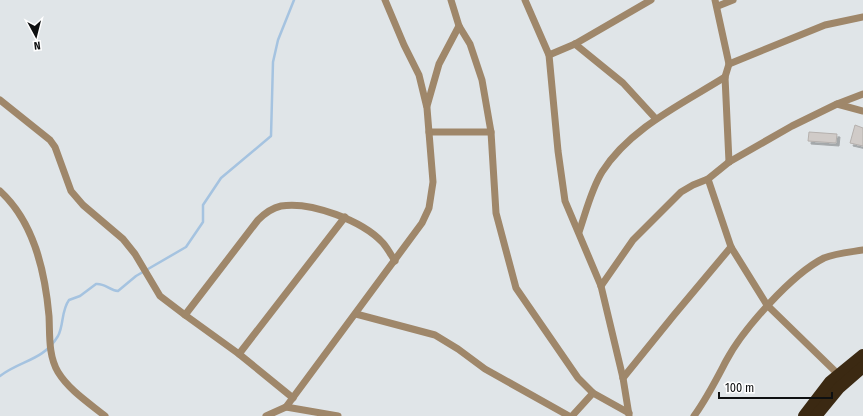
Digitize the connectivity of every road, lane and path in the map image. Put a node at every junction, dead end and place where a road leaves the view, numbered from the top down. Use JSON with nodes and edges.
{"nodes":[{"id":1,"x":385,"y":0,"type":"edge"},
{"id":2,"x":451,"y":0,"type":"edge"},
{"id":3,"x":525,"y":0,"type":"edge"},
{"id":4,"x":651,"y":0,"type":"edge"},
{"id":5,"x":733,"y":0,"type":"edge"},
{"id":6,"x":716,"y":3,"type":"edge"},
{"id":7,"x":863,"y":17,"type":"edge"},
{"id":8,"x":459,"y":26,"type":"junction"},
{"id":9,"x":575,"y":44,"type":"junction"},
{"id":10,"x":549,"y":55,"type":"junction"},
{"id":11,"x":729,"y":64,"type":"junction"},
{"id":12,"x":725,"y":77,"type":"junction"},
{"id":13,"x":863,"y":94,"type":"edge"},
{"id":14,"x":0,"y":100,"type":"edge"},
{"id":15,"x":837,"y":104,"type":"junction"},
{"id":16,"x":427,"y":108,"type":"junction"},
{"id":17,"x":863,"y":111,"type":"edge"},
{"id":18,"x":656,"y":119,"type":"junction"},
{"id":19,"x":430,"y":132,"type":"junction"},
{"id":20,"x":491,"y":132,"type":"junction"},
{"id":21,"x":729,"y":162,"type":"junction"},
{"id":22,"x":708,"y":180,"type":"junction"},
{"id":23,"x":0,"y":191,"type":"edge"},
{"id":24,"x":345,"y":217,"type":"junction"},
{"id":25,"x":579,"y":232,"type":"junction"},
{"id":26,"x":731,"y":247,"type":"junction"},
{"id":27,"x":863,"y":250,"type":"edge"},
{"id":28,"x":394,"y":261,"type":"junction"},
{"id":29,"x":601,"y":286,"type":"junction"},
{"id":30,"x":767,"y":306,"type":"junction"},
{"id":31,"x":356,"y":314,"type":"junction"},
{"id":32,"x":184,"y":316,"type":"junction"},
{"id":33,"x":239,"y":354,"type":"junction"},
{"id":34,"x":863,"y":355,"type":"edge"},
{"id":35,"x":863,"y":367,"type":"edge"},
{"id":36,"x":843,"y":377,"type":"junction"},
{"id":37,"x":623,"y":378,"type":"junction"},
{"id":38,"x":593,"y":393,"type":"junction"},
{"id":39,"x":293,"y":398,"type":"junction"},
{"id":40,"x":286,"y":407,"type":"junction"},
{"id":41,"x":629,"y":414,"type":"edge"},
{"id":42,"x":104,"y":416,"type":"edge"},
{"id":43,"x":266,"y":416,"type":"edge"},
{"id":44,"x":338,"y":416,"type":"edge"},
{"id":45,"x":570,"y":416,"type":"edge"},
{"id":46,"x":694,"y":416,"type":"edge"},
{"id":47,"x":804,"y":416,"type":"edge"},
{"id":48,"x":816,"y":416,"type":"edge"}],
"edges":[{"from":1,"to":16,"type":"street"},
{"from":2,"to":8,"type":"street"},
{"from":3,"to":10,"type":"street"},
{"from":4,"to":9,"type":"street"},
{"from":5,"to":6,"type":"street"},
{"from":6,"to":11,"type":"street"},
{"from":7,"to":11,"type":"street"},
{"from":8,"to":16,"type":"street"},
{"from":8,"to":20,"type":"street"},
{"from":9,"to":10,"type":"street"},
{"from":9,"to":18,"type":"street"},
{"from":10,"to":25,"type":"street"},
{"from":11,"to":12,"type":"street"},
{"from":12,"to":18,"type":"street"},
{"from":12,"to":21,"type":"street"},
{"from":13,"to":15,"type":"street"},
{"from":14,"to":32,"type":"street"},
{"from":15,"to":17,"type":"street"},
{"from":15,"to":21,"type":"street"},
{"from":16,"to":19,"type":"street"},
{"from":18,"to":25,"type":"street"},
{"from":19,"to":20,"type":"street"},
{"from":19,"to":28,"type":"street"},
{"from":20,"to":38,"type":"street"},
{"from":21,"to":22,"type":"street"},
{"from":22,"to":26,"type":"street"},
{"from":22,"to":29,"type":"street"},
{"from":23,"to":42,"type":"street"},
{"from":24,"to":28,"type":"street"},
{"from":24,"to":32,"type":"street"},
{"from":24,"to":33,"type":"street"},
{"from":25,"to":29,"type":"street"},
{"from":26,"to":30,"type":"street"},
{"from":26,"to":37,"type":"street"},
{"from":27,"to":30,"type":"street"},
{"from":28,"to":31,"type":"street"},
{"from":29,"to":37,"type":"street"},
{"from":30,"to":36,"type":"street"},
{"from":30,"to":46,"type":"street"},
{"from":31,"to":39,"type":"street"},
{"from":31,"to":45,"type":"street"},
{"from":32,"to":33,"type":"street"},
{"from":33,"to":39,"type":"street"},
{"from":34,"to":36,"type":"highway"},
{"from":35,"to":36,"type":"highway"},
{"from":36,"to":47,"type":"highway"},
{"from":36,"to":48,"type":"highway"},
{"from":37,"to":41,"type":"street"},
{"from":38,"to":41,"type":"street"},
{"from":38,"to":45,"type":"street"},
{"from":39,"to":40,"type":"street"},
{"from":40,"to":43,"type":"street"},
{"from":40,"to":44,"type":"street"}]}
